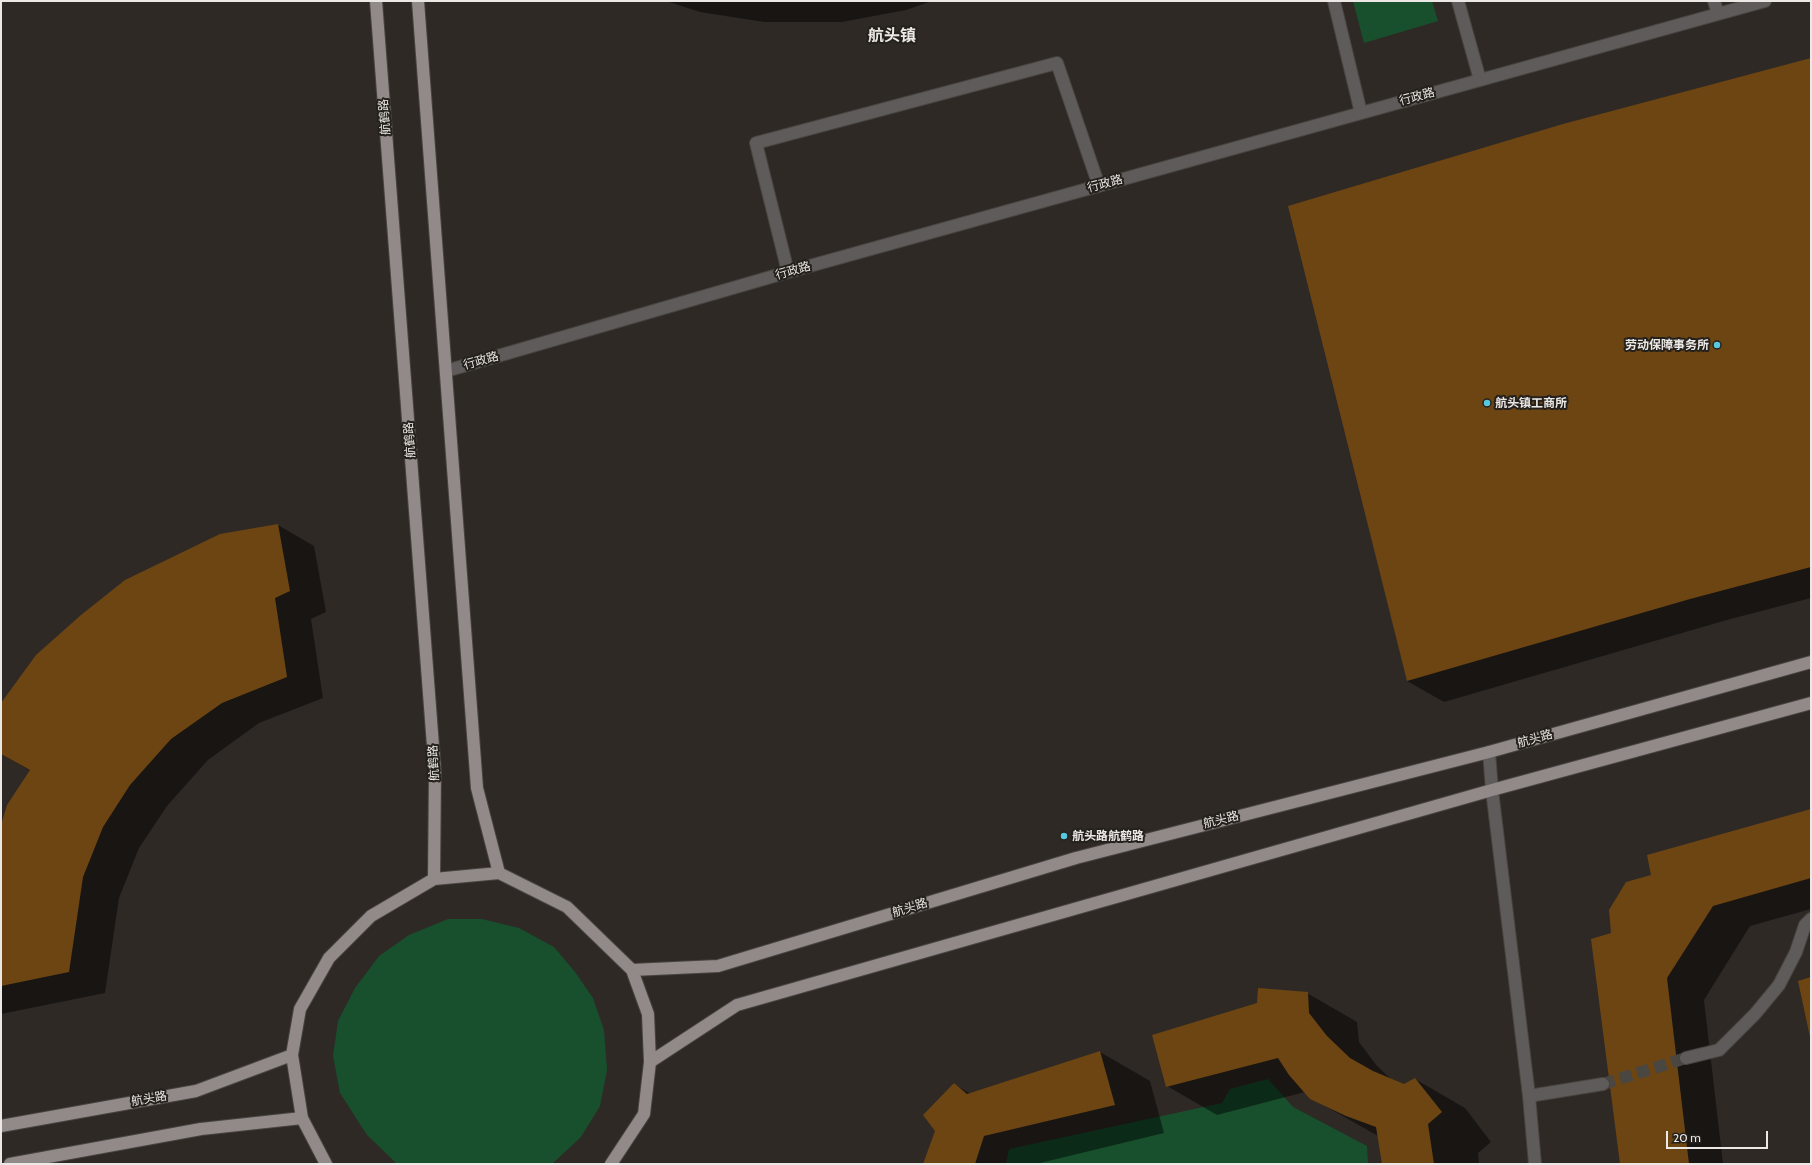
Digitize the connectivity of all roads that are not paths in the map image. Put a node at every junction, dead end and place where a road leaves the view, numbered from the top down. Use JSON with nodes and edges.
{"nodes":[{"id":1,"x":376,"y":1,"type":"edge"},
{"id":2,"x":418,"y":1,"type":"edge"},
{"id":3,"x":1334,"y":1,"type":"edge"},
{"id":4,"x":1458,"y":1,"type":"edge"},
{"id":5,"x":1714,"y":1,"type":"edge"},
{"id":6,"x":1765,"y":1,"type":"edge"},
{"id":7,"x":1718,"y":14,"type":"junction"},
{"id":8,"x":1480,"y":80,"type":"junction"},
{"id":9,"x":1362,"y":113,"type":"junction"},
{"id":10,"x":1099,"y":186,"type":"junction"},
{"id":11,"x":788,"y":272,"type":"junction"},
{"id":12,"x":446,"y":371,"type":"junction"},
{"id":13,"x":1811,"y":662,"type":"edge"},
{"id":14,"x":1811,"y":703,"type":"edge"},
{"id":15,"x":1489,"y":752,"type":"junction"},
{"id":16,"x":1492,"y":790,"type":"junction"},
{"id":17,"x":499,"y":873,"type":"junction"},
{"id":18,"x":434,"y":878,"type":"junction"},
{"id":19,"x":1811,"y":919,"type":"edge"},
{"id":20,"x":632,"y":970,"type":"junction"},
{"id":21,"x":292,"y":1055,"type":"junction"},
{"id":22,"x":1686,"y":1058,"type":"tunnel mouth"},
{"id":23,"x":650,"y":1062,"type":"junction"},
{"id":24,"x":1603,"y":1084,"type":"tunnel mouth"},
{"id":25,"x":1529,"y":1096,"type":"junction"},
{"id":26,"x":302,"y":1118,"type":"junction"},
{"id":27,"x":1,"y":1126,"type":"edge"},
{"id":28,"x":10,"y":1164,"type":"edge"},
{"id":29,"x":326,"y":1164,"type":"edge"},
{"id":30,"x":611,"y":1164,"type":"edge"},
{"id":31,"x":1535,"y":1164,"type":"edge"}],
"edges":[{"from":1,"to":18,"type":"main road","name":"航鹤路"},
{"from":2,"to":12,"type":"main road"},
{"from":3,"to":9,"type":"street"},
{"from":4,"to":8,"type":"street"},
{"from":5,"to":7,"type":"street"},
{"from":6,"to":7,"type":"street","name":"行政路"},
{"from":7,"to":8,"type":"street","name":"行政路"},
{"from":8,"to":9,"type":"street","name":"行政路"},
{"from":9,"to":10,"type":"street","name":"行政路"},
{"from":10,"to":11,"type":"street","name":"行政路"},
{"from":10,"to":11,"type":"street"},
{"from":11,"to":12,"type":"street","name":"行政路"},
{"from":12,"to":17,"type":"main road"},
{"from":13,"to":15,"type":"main road","name":"航头路"},
{"from":14,"to":16,"type":"main road"},
{"from":15,"to":16,"type":"street"},
{"from":15,"to":20,"type":"main road","name":"航头路"},
{"from":16,"to":23,"type":"main road"},
{"from":16,"to":25,"type":"street"},
{"from":17,"to":18,"type":"main road"},
{"from":17,"to":20,"type":"main road"},
{"from":18,"to":21,"type":"main road"},
{"from":19,"to":22,"type":"street"},
{"from":20,"to":23,"type":"main road"},
{"from":21,"to":26,"type":"main road"},
{"from":21,"to":27,"type":"main road","name":"航头路"},
{"from":23,"to":30,"type":"main road"},
{"from":24,"to":25,"type":"street"},
{"from":25,"to":31,"type":"street"},
{"from":26,"to":28,"type":"main road"},
{"from":26,"to":29,"type":"main road"}]}
